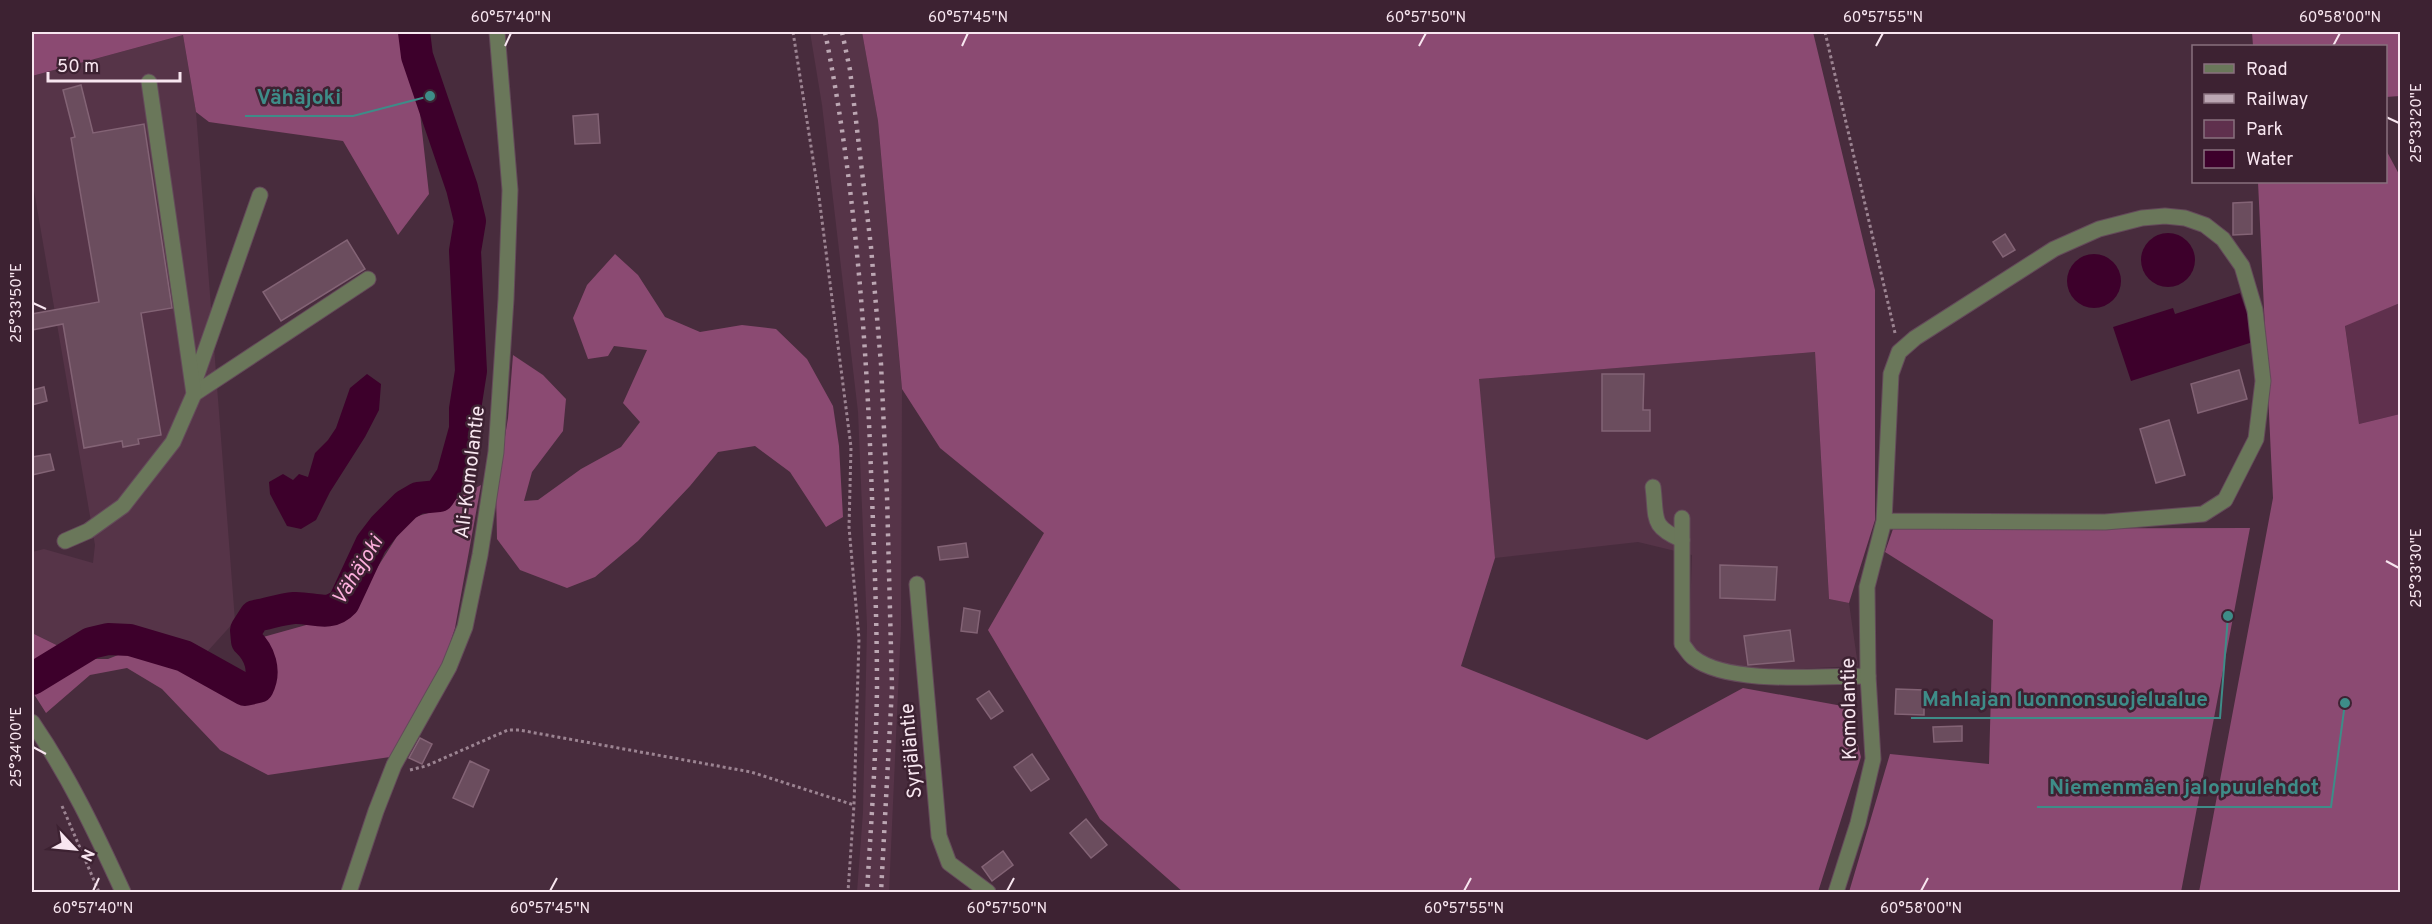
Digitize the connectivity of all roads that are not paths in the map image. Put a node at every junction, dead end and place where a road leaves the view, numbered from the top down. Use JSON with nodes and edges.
{"nodes":[{"id":1,"x":497,"y":32,"type":"edge"},
{"id":2,"x":149,"y":82,"type":"dead end"},
{"id":3,"x":260,"y":195,"type":"dead end"},
{"id":4,"x":368,"y":279,"type":"dead end"},
{"id":5,"x":193,"y":390,"type":"junction"},
{"id":6,"x":1653,"y":487,"type":"dead end"},
{"id":7,"x":1682,"y":518,"type":"dead end"},
{"id":8,"x":1884,"y":521,"type":"junction"},
{"id":9,"x":1682,"y":540,"type":"junction"},
{"id":10,"x":65,"y":541,"type":"dead end"},
{"id":11,"x":917,"y":584,"type":"dead end"},
{"id":12,"x":1868,"y":676,"type":"junction"},
{"id":13,"x":32,"y":722,"type":"edge"},
{"id":14,"x":123,"y":892,"type":"edge"},
{"id":15,"x":349,"y":892,"type":"edge"},
{"id":16,"x":988,"y":892,"type":"edge"},
{"id":17,"x":1836,"y":892,"type":"edge"}],
"edges":[{"from":1,"to":15,"type":"street","name":"Ali-Komolantie"},
{"from":2,"to":5,"type":"street"},
{"from":3,"to":5,"type":"street"},
{"from":4,"to":5,"type":"street"},
{"from":5,"to":10,"type":"street"},
{"from":6,"to":9,"type":"street"},
{"from":7,"to":9,"type":"street"},
{"from":8,"to":8,"type":"street","name":"Komolantie"},
{"from":8,"to":12,"type":"street","name":"Komolantie"},
{"from":9,"to":12,"type":"street"},
{"from":11,"to":16,"type":"street","name":"Syrjäläntie"},
{"from":12,"to":17,"type":"street","name":"Komolantie"},
{"from":13,"to":14,"type":"street"}]}
